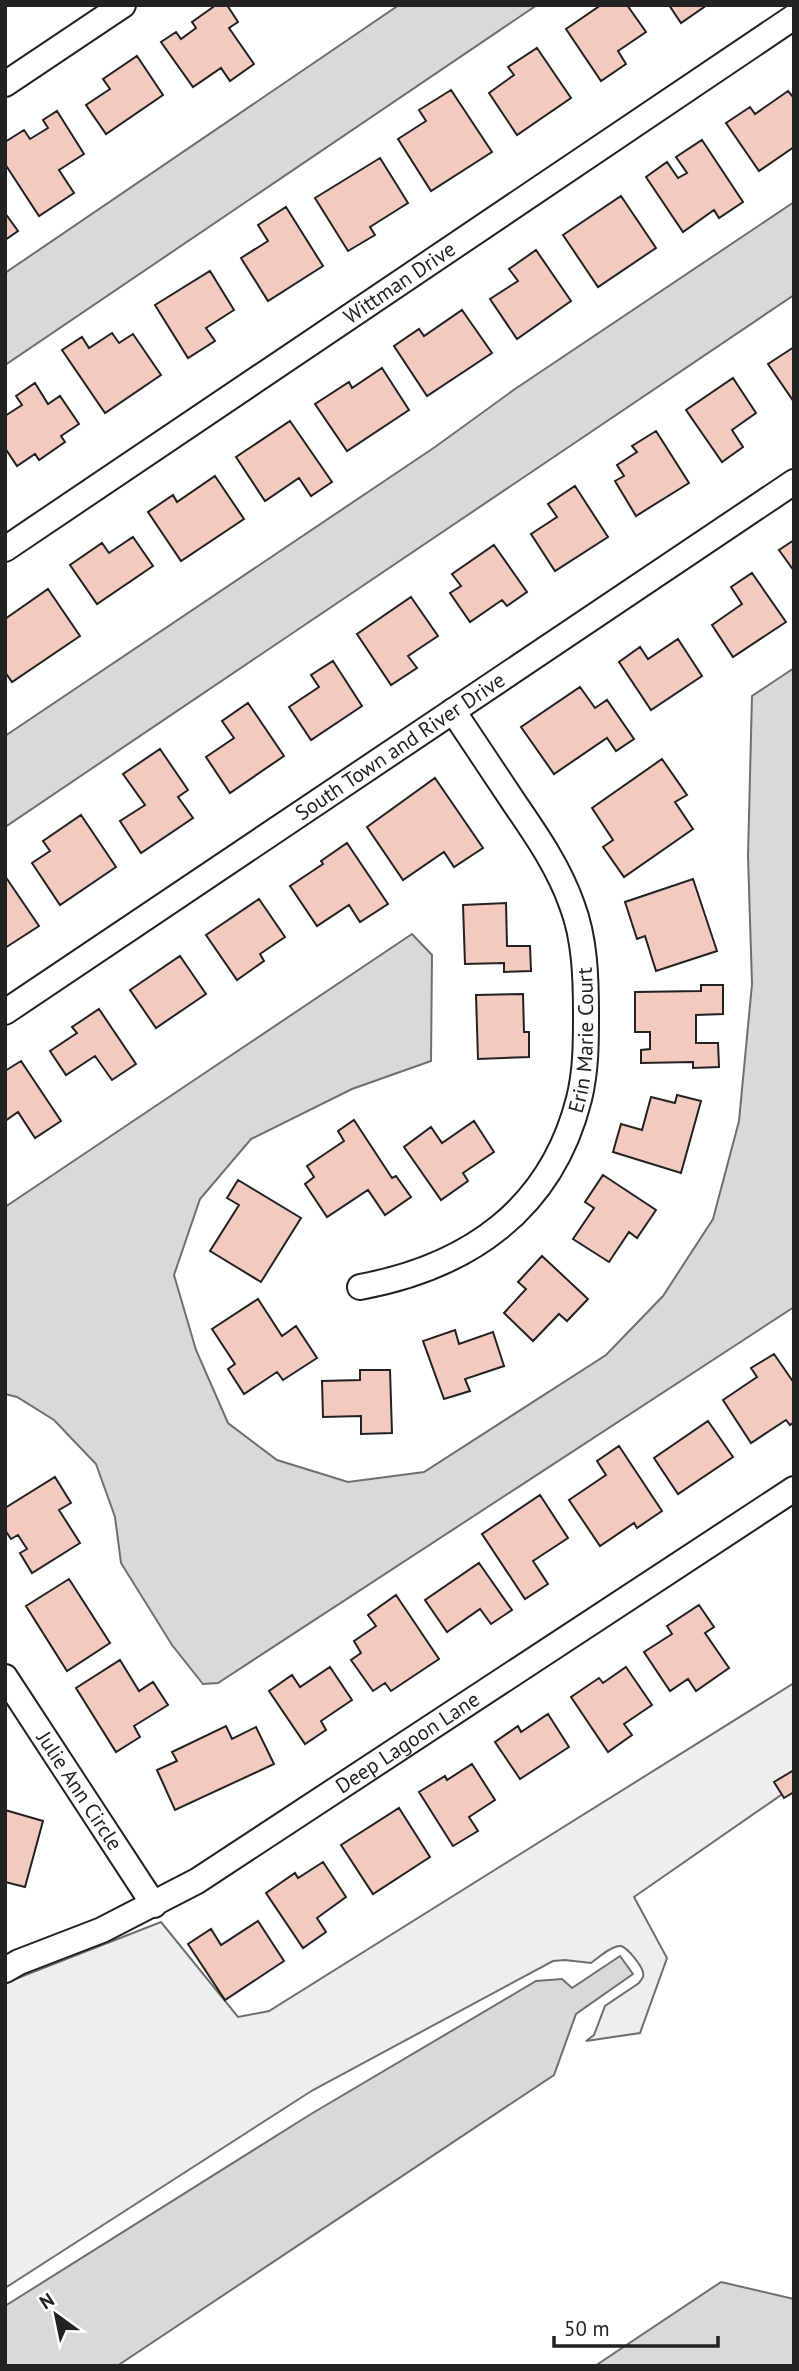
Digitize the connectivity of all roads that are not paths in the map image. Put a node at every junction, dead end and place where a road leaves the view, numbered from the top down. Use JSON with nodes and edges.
{"nodes":[{"id":1,"x":122,"y":5,"type":"edge"},
{"id":2,"x":794,"y":17,"type":"edge"},
{"id":3,"x":5,"y":84,"type":"edge"},
{"id":4,"x":794,"y":482,"type":"edge"},
{"id":5,"x":5,"y":549,"type":"edge"},
{"id":6,"x":453,"y":711,"type":"junction"},
{"id":7,"x":5,"y":1012,"type":"edge"},
{"id":8,"x":360,"y":1287,"type":"dead end"},
{"id":9,"x":794,"y":1489,"type":"edge"},
{"id":10,"x":5,"y":1677,"type":"edge"},
{"id":11,"x":154,"y":1905,"type":"junction"},
{"id":12,"x":5,"y":1969,"type":"edge"}],
"edges":[{"from":1,"to":3,"type":"street"},
{"from":2,"to":5,"type":"street","name":"Wittman Drive"},
{"from":4,"to":6,"type":"street","name":"South Town and River Drive"},
{"from":6,"to":7,"type":"street","name":"South Town and River Drive"},
{"from":6,"to":8,"type":"street","name":"Erin Marie Court"},
{"from":9,"to":11,"type":"street","name":"Deep Lagoon Lane"},
{"from":10,"to":11,"type":"street","name":"Julie Ann Circle"},
{"from":11,"to":12,"type":"street","name":"Deep Lagoon Lane"}]}
